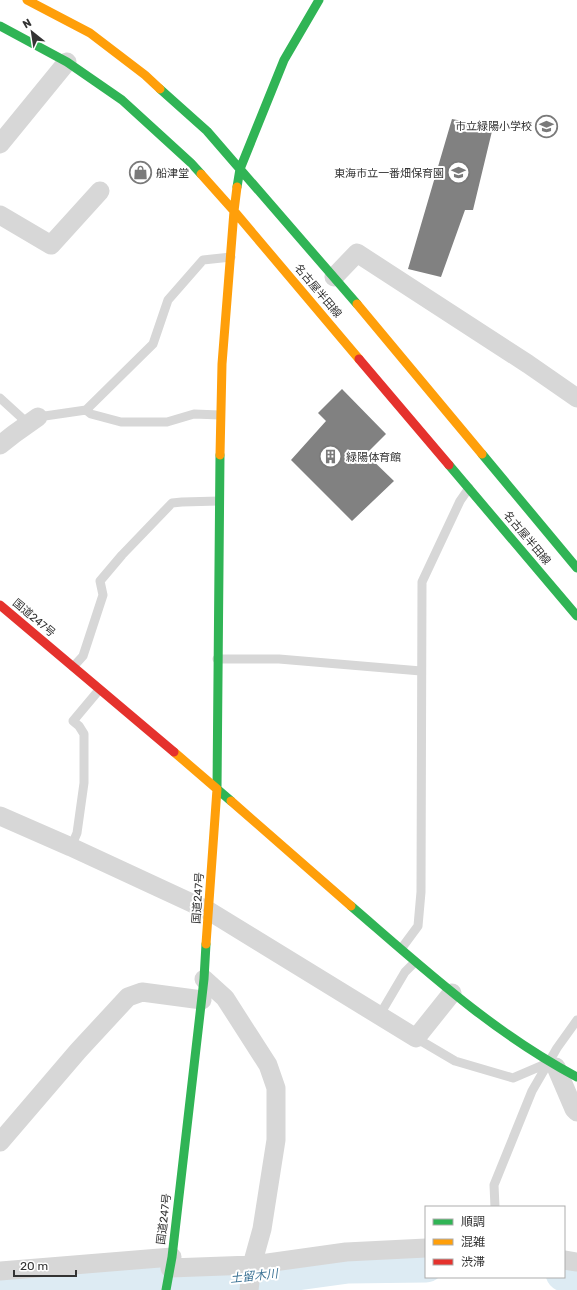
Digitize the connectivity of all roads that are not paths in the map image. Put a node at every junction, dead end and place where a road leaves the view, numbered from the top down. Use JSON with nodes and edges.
{"nodes":[{"id":1,"x":27,"y":0,"type":"edge"},
{"id":2,"x":320,"y":0,"type":"edge"},
{"id":3,"x":0,"y":26,"type":"edge"},
{"id":4,"x":67,"y":62,"type":"junction"},
{"id":5,"x":0,"y":144,"type":"edge"},
{"id":6,"x":240,"y":169,"type":"junction"},
{"id":7,"x":100,"y":191,"type":"dead end"},
{"id":8,"x":234,"y":211,"type":"junction"},
{"id":9,"x":0,"y":215,"type":"edge"},
{"id":10,"x":231,"y":257,"type":"junction"},
{"id":11,"x":334,"y":278,"type":"junction"},
{"id":12,"x":0,"y":398,"type":"edge"},
{"id":13,"x":577,"y":398,"type":"edge"},
{"id":14,"x":86,"y":410,"type":"junction"},
{"id":15,"x":220,"y":415,"type":"junction"},
{"id":16,"x":32,"y":421,"type":"junction"},
{"id":17,"x":0,"y":445,"type":"edge"},
{"id":18,"x":469,"y":488,"type":"junction"},
{"id":19,"x":219,"y":501,"type":"junction"},
{"id":20,"x":577,"y":568,"type":"edge"},
{"id":21,"x":0,"y":605,"type":"edge"},
{"id":22,"x":577,"y":616,"type":"edge"},
{"id":23,"x":218,"y":659,"type":"junction"},
{"id":24,"x":73,"y":667,"type":"junction"},
{"id":25,"x":421,"y":671,"type":"junction"},
{"id":26,"x":99,"y":690,"type":"junction"},
{"id":27,"x":217,"y":789,"type":"junction"},
{"id":28,"x":0,"y":816,"type":"edge"},
{"id":29,"x":70,"y":847,"type":"junction"},
{"id":30,"x":209,"y":911,"type":"junction"},
{"id":31,"x":401,"y":950,"type":"junction"},
{"id":32,"x":415,"y":962,"type":"junction"},
{"id":33,"x":204,"y":979,"type":"junction"},
{"id":34,"x":452,"y":994,"type":"junction"},
{"id":35,"x":202,"y":1000,"type":"junction"},
{"id":36,"x":379,"y":1016,"type":"junction"},
{"id":37,"x":577,"y":1020,"type":"edge"},
{"id":38,"x":416,"y":1038,"type":"junction"},
{"id":39,"x":553,"y":1064,"type":"junction"},
{"id":40,"x":577,"y":1077,"type":"edge"},
{"id":41,"x":577,"y":1112,"type":"edge"},
{"id":42,"x":0,"y":1142,"type":"edge"},
{"id":43,"x":496,"y":1206,"type":"edge"},
{"id":44,"x":425,"y":1248,"type":"edge"},
{"id":45,"x":565,"y":1260,"type":"edge"},
{"id":46,"x":577,"y":1262,"type":"edge"},
{"id":47,"x":171,"y":1263,"type":"junction"},
{"id":48,"x":252,"y":1265,"type":"junction"},
{"id":49,"x":0,"y":1271,"type":"edge"},
{"id":50,"x":166,"y":1290,"type":"edge"},
{"id":51,"x":249,"y":1290,"type":"edge"}],
"edges":[{"from":1,"to":6,"type":"main road","name":"名古屋半田線"},
{"from":2,"to":6,"type":"main road"},
{"from":3,"to":4,"type":"main road","name":"名古屋半田線"},
{"from":4,"to":5,"type":"street"},
{"from":4,"to":8,"type":"main road","name":"名古屋半田線"},
{"from":6,"to":8,"type":"main road"},
{"from":6,"to":11,"type":"main road","name":"名古屋半田線"},
{"from":7,"to":9,"type":"street"},
{"from":8,"to":10,"type":"main road"},
{"from":8,"to":18,"type":"main road","name":"名古屋半田線"},
{"from":10,"to":14,"type":"lane"},
{"from":10,"to":15,"type":"main road"},
{"from":11,"to":13,"type":"street"},
{"from":11,"to":20,"type":"main road","name":"名古屋半田線"},
{"from":12,"to":16,"type":"lane"},
{"from":14,"to":15,"type":"lane"},
{"from":14,"to":16,"type":"lane"},
{"from":15,"to":19,"type":"main road"},
{"from":16,"to":17,"type":"street"},
{"from":18,"to":22,"type":"main road","name":"名古屋半田線"},
{"from":18,"to":25,"type":"lane"},
{"from":19,"to":23,"type":"main road"},
{"from":19,"to":24,"type":"lane"},
{"from":21,"to":24,"type":"main road","name":"国道247号"},
{"from":23,"to":25,"type":"lane"},
{"from":23,"to":27,"type":"main road"},
{"from":24,"to":26,"type":"main road","name":"国道247号"},
{"from":25,"to":31,"type":"lane"},
{"from":26,"to":27,"type":"main road","name":"国道247号"},
{"from":26,"to":29,"type":"lane"},
{"from":27,"to":30,"type":"main road","name":"国道247号"},
{"from":27,"to":31,"type":"main road"},
{"from":28,"to":29,"type":"street"},
{"from":29,"to":30,"type":"street"},
{"from":30,"to":33,"type":"main road","name":"国道247号"},
{"from":30,"to":36,"type":"street"},
{"from":31,"to":32,"type":"main road"},
{"from":32,"to":34,"type":"main road"},
{"from":32,"to":36,"type":"lane"},
{"from":33,"to":35,"type":"main road","name":"国道247号"},
{"from":33,"to":48,"type":"street"},
{"from":34,"to":38,"type":"street"},
{"from":34,"to":39,"type":"main road"},
{"from":35,"to":42,"type":"street"},
{"from":35,"to":47,"type":"main road","name":"国道247号"},
{"from":36,"to":38,"type":"street"},
{"from":37,"to":39,"type":"lane"},
{"from":38,"to":39,"type":"lane"},
{"from":39,"to":40,"type":"main road"},
{"from":39,"to":41,"type":"street"},
{"from":39,"to":43,"type":"lane"},
{"from":44,"to":48,"type":"street"},
{"from":45,"to":46,"type":"street"},
{"from":47,"to":48,"type":"street"},
{"from":47,"to":49,"type":"street"},
{"from":47,"to":50,"type":"main road","name":"国道247号"},
{"from":48,"to":51,"type":"street"}]}
